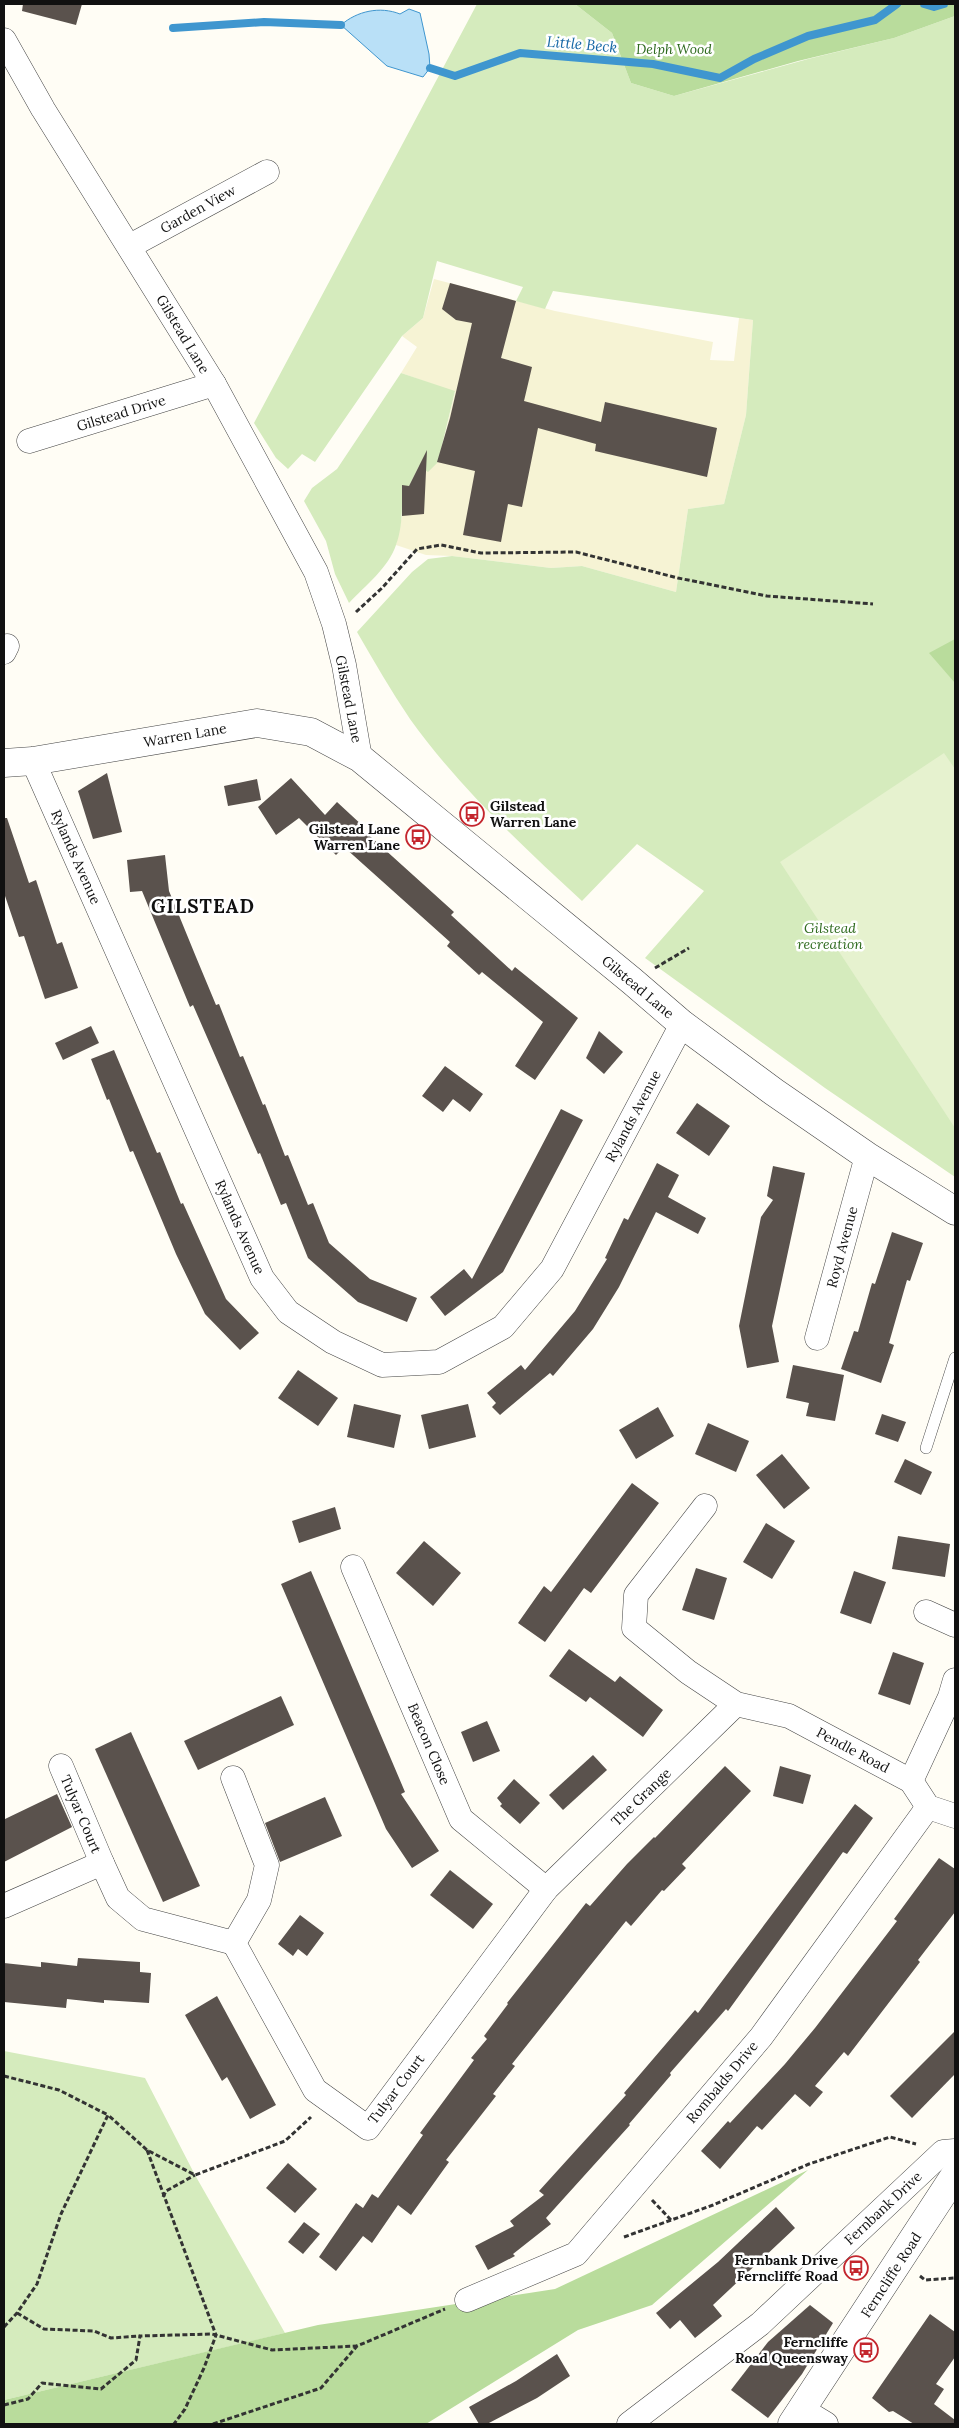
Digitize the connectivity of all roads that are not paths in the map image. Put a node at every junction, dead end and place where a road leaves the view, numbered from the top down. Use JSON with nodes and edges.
{"nodes":[{"id":1,"x":4,"y":40,"type":"edge"},
{"id":2,"x":267,"y":172,"type":"dead end"},
{"id":3,"x":130,"y":246,"type":"junction"},
{"id":4,"x":214,"y":384,"type":"junction"},
{"id":5,"x":29,"y":441,"type":"dead end"},
{"id":6,"x":360,"y":758,"type":"junction"},
{"id":7,"x":33,"y":761,"type":"junction"},
{"id":8,"x":4,"y":762,"type":"edge"},
{"id":9,"x":682,"y":1024,"type":"junction"},
{"id":10,"x":867,"y":1156,"type":"junction"},
{"id":11,"x":955,"y":1211,"type":"edge"},
{"id":12,"x":817,"y":1338,"type":"dead end"},
{"id":13,"x":955,"y":1358,"type":"edge"},
{"id":14,"x":926,"y":1448,"type":"dead end"},
{"id":15,"x":705,"y":1506,"type":"dead end"},
{"id":16,"x":353,"y":1567,"type":"dead end"},
{"id":17,"x":926,"y":1612,"type":"dead end"},
{"id":18,"x":955,"y":1625,"type":"edge"},
{"id":19,"x":955,"y":1680,"type":"edge"},
{"id":20,"x":736,"y":1704,"type":"junction"},
{"id":21,"x":61,"y":1766,"type":"dead end"},
{"id":22,"x":233,"y":1778,"type":"dead end"},
{"id":23,"x":911,"y":1781,"type":"junction"},
{"id":24,"x":928,"y":1807,"type":"junction"},
{"id":25,"x":955,"y":1816,"type":"edge"},
{"id":26,"x":102,"y":1863,"type":"junction"},
{"id":27,"x":546,"y":1889,"type":"junction"},
{"id":28,"x":4,"y":1906,"type":"edge"},
{"id":29,"x":234,"y":1943,"type":"junction"},
{"id":30,"x":951,"y":2159,"type":"edge"},
{"id":31,"x":467,"y":2300,"type":"road end"},
{"id":32,"x":798,"y":2417,"type":"edge"},
{"id":33,"x":629,"y":2424,"type":"edge"},
{"id":34,"x":826,"y":2424,"type":"edge"}],
"edges":[{"from":1,"to":3,"type":"street","name":"Gilstead Lane"},
{"from":2,"to":3,"type":"street","name":"Garden View"},
{"from":3,"to":4,"type":"street","name":"Gilstead Lane"},
{"from":4,"to":5,"type":"street","name":"Gilstead Drive"},
{"from":4,"to":6,"type":"street","name":"Gilstead Lane"},
{"from":6,"to":7,"type":"street","name":"Warren Lane"},
{"from":6,"to":9,"type":"street","name":"Gilstead Lane"},
{"from":7,"to":8,"type":"street","name":"Warren Lane"},
{"from":7,"to":9,"type":"street","name":"Rylands Avenue"},
{"from":9,"to":10,"type":"street","name":"Gilstead Lane"},
{"from":10,"to":11,"type":"street","name":"Gilstead Lane"},
{"from":10,"to":12,"type":"street","name":"Royd Avenue"},
{"from":13,"to":14,"type":"lane"},
{"from":15,"to":20,"type":"street"},
{"from":16,"to":27,"type":"street","name":"Beacon Close"},
{"from":17,"to":18,"type":"street"},
{"from":19,"to":23,"type":"street"},
{"from":20,"to":23,"type":"street","name":"Pendle Road"},
{"from":20,"to":27,"type":"street","name":"The Grange"},
{"from":21,"to":26,"type":"street","name":"Tulyar Court"},
{"from":22,"to":29,"type":"street"},
{"from":23,"to":24,"type":"street","name":"Pendle Road"},
{"from":24,"to":25,"type":"street"},
{"from":24,"to":31,"type":"street","name":"Rombalds Drive"},
{"from":26,"to":28,"type":"street","name":"Tulyar Court"},
{"from":26,"to":29,"type":"street","name":"Tulyar Court"},
{"from":27,"to":29,"type":"street","name":"Tulyar Court"},
{"from":30,"to":32,"type":"street","name":"Ferncliffe Road"},
{"from":30,"to":33,"type":"street","name":"Fernbank Drive"},
{"from":32,"to":34,"type":"street"}]}
